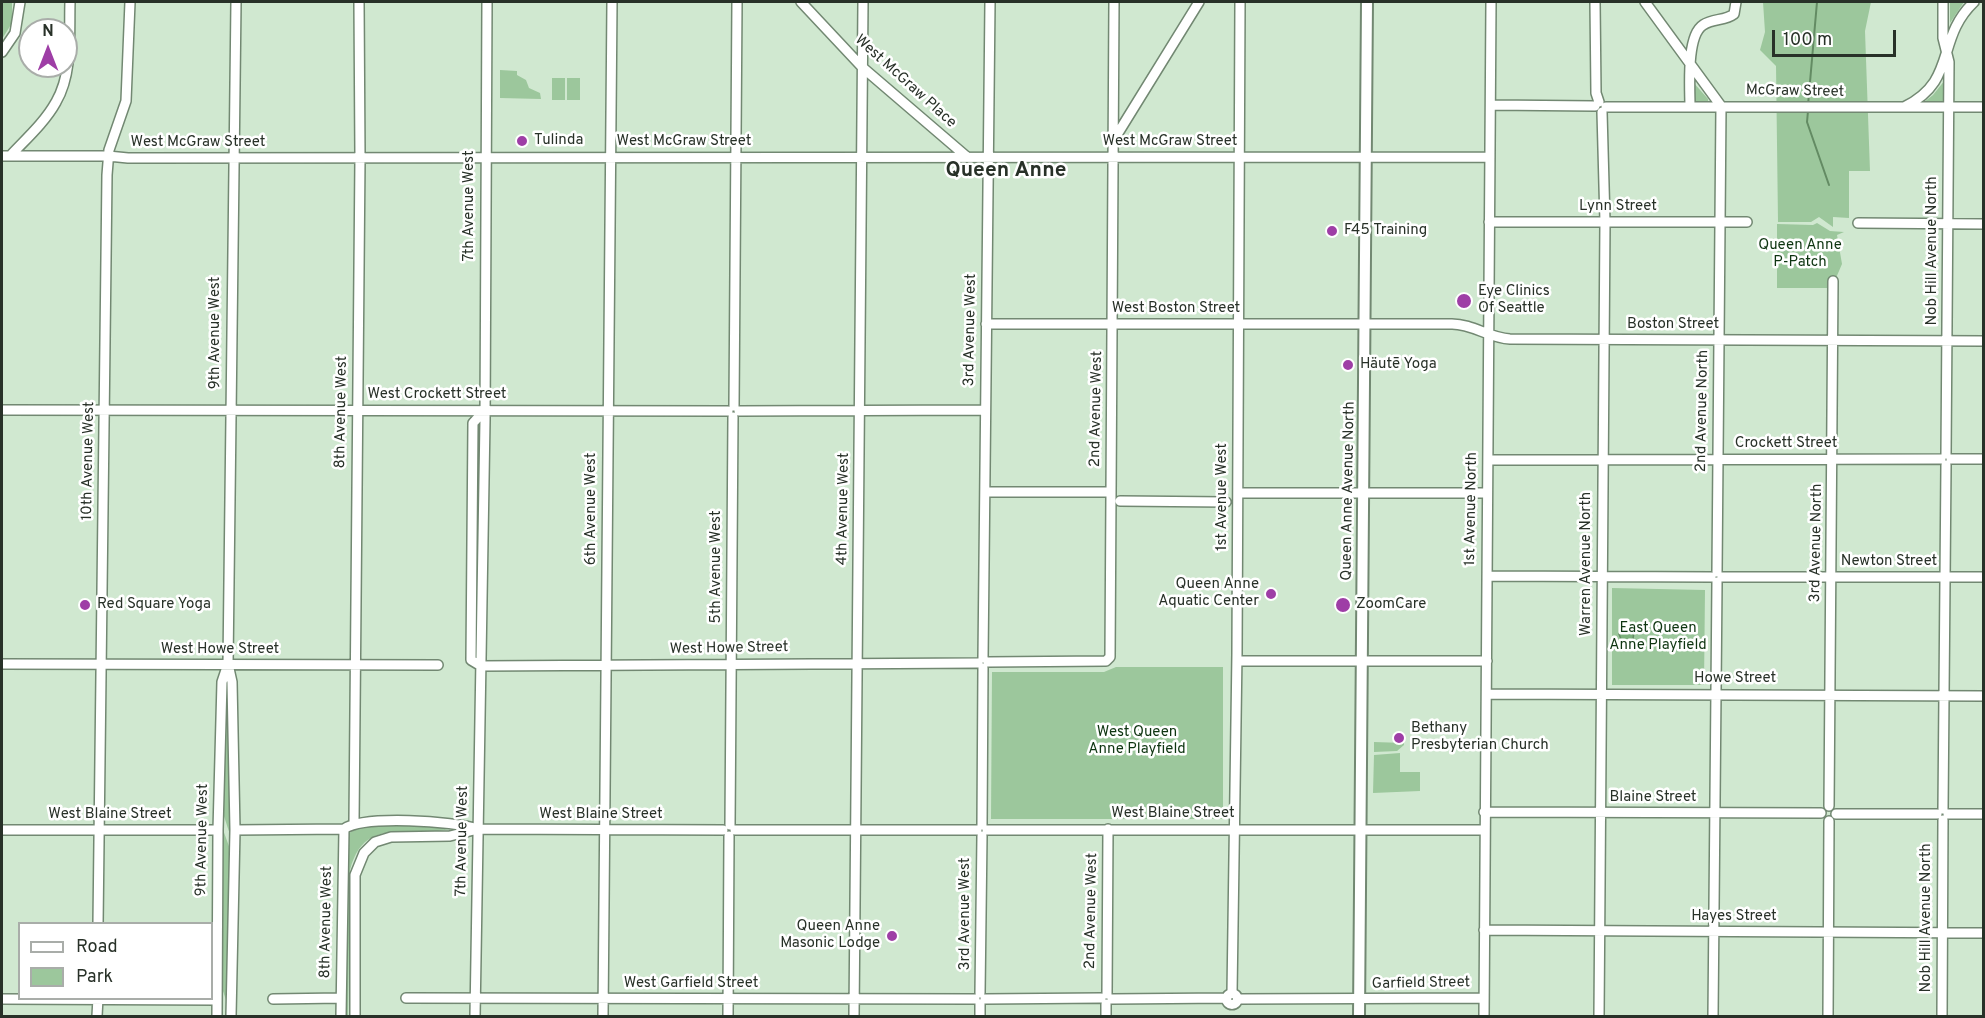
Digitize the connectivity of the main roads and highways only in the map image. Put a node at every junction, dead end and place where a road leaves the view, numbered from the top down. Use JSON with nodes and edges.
{"nodes":[{"id":1,"x":1367,"y":2,"type":"edge"},
{"id":2,"x":1359,"y":1017,"type":"edge"}],
"edges":[{"from":1,"to":2,"type":"main road","name":"Queen Anne Avenue North"}]}
